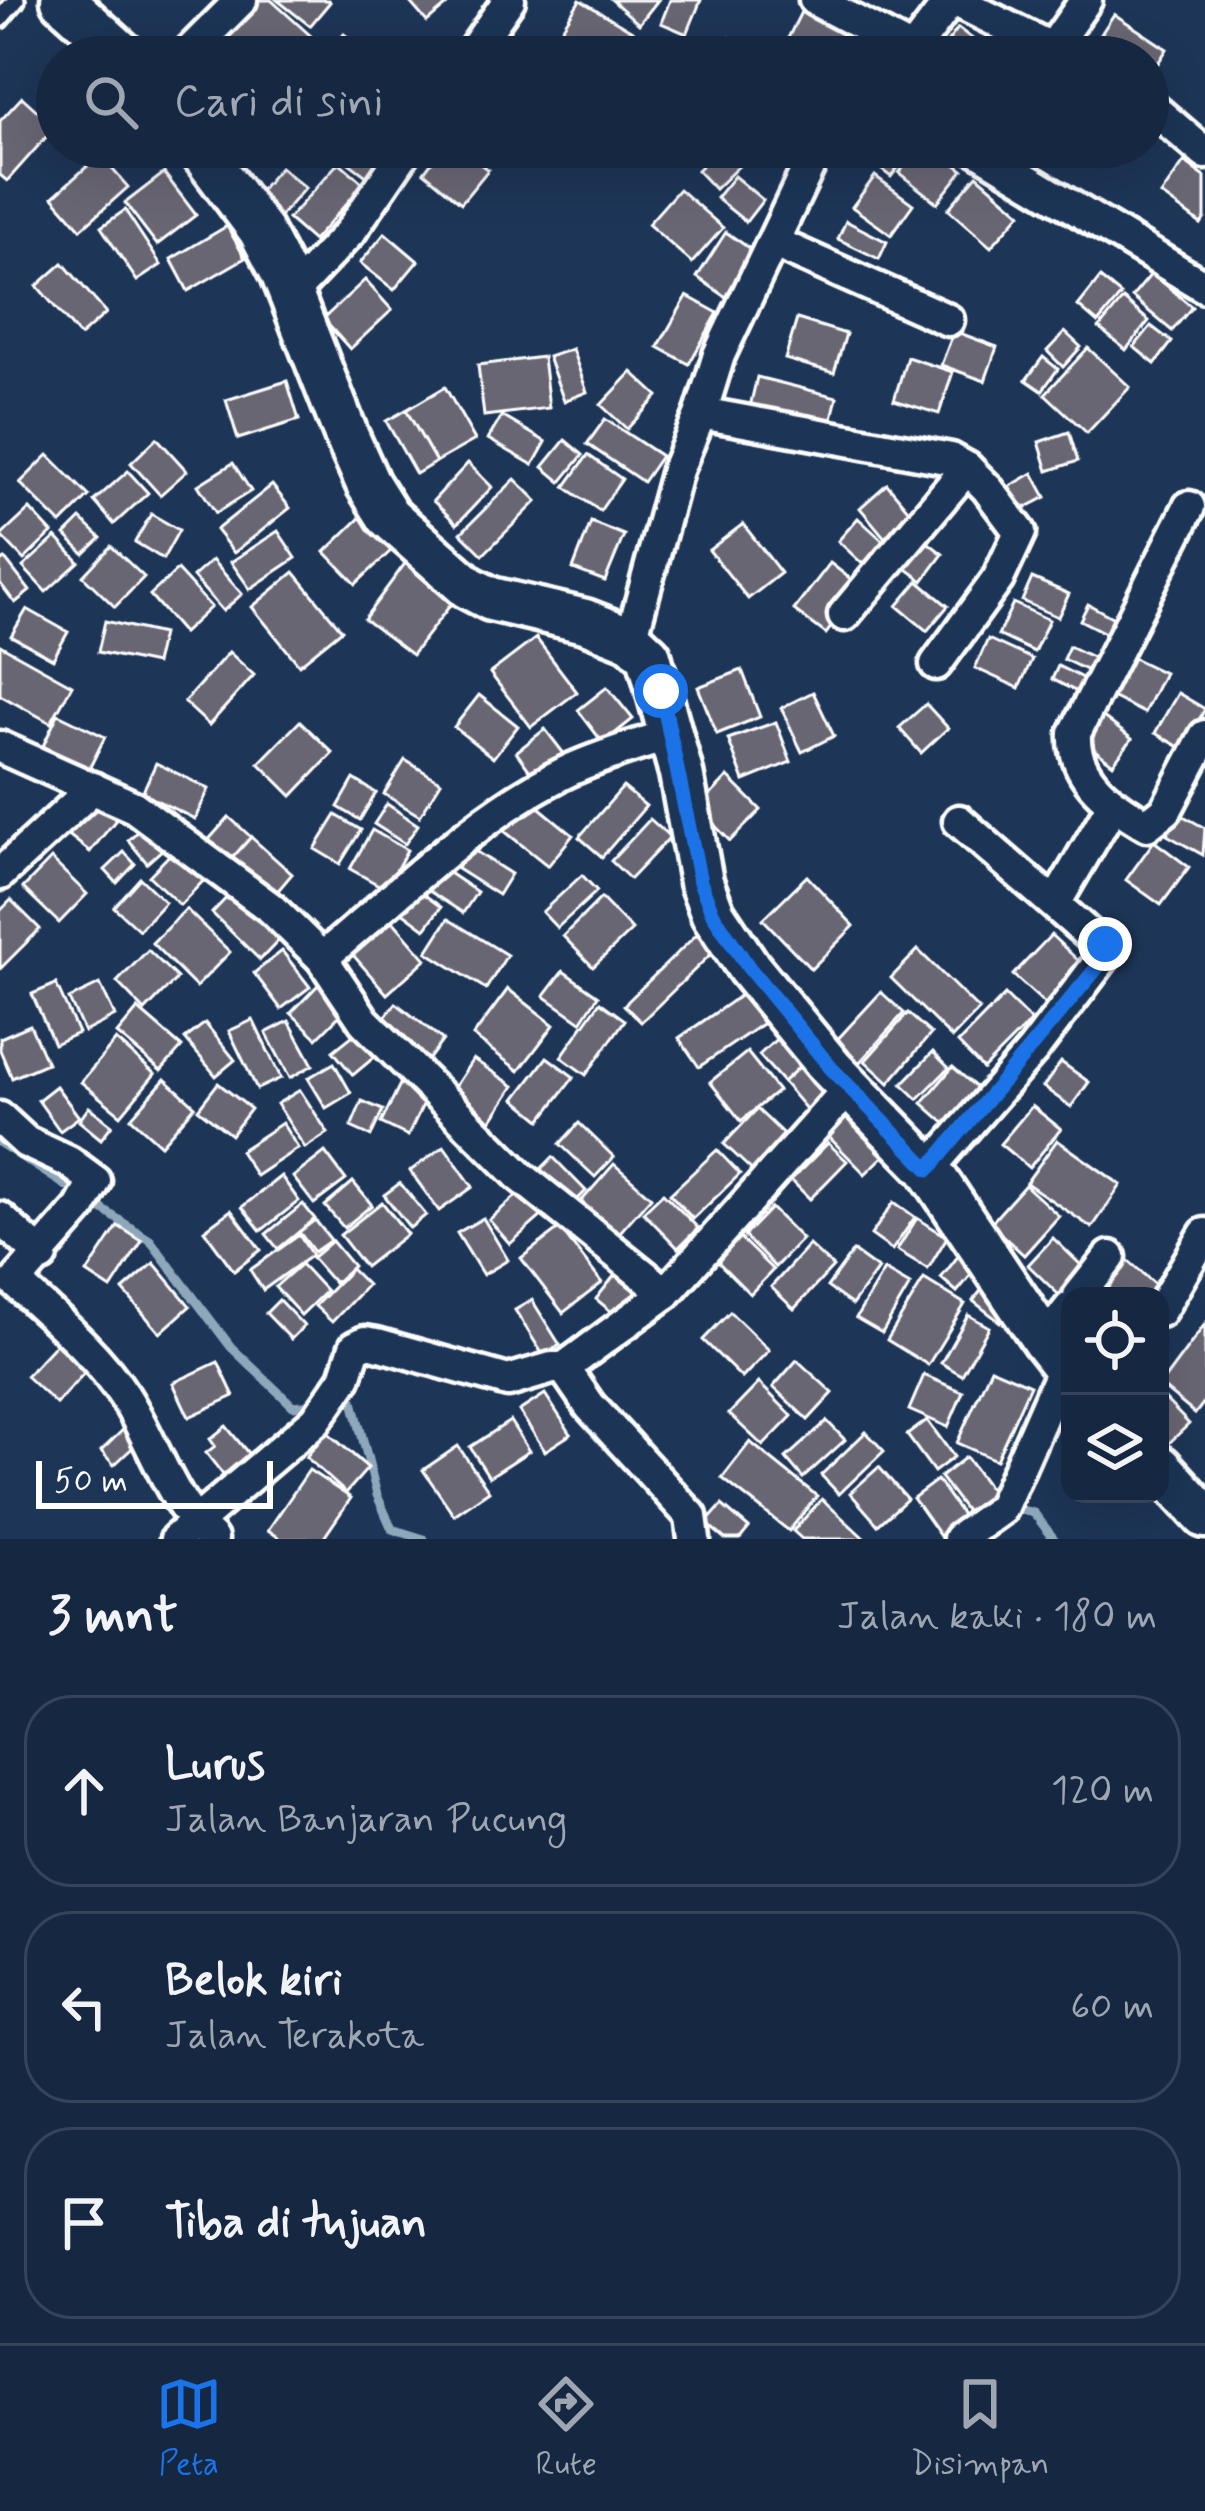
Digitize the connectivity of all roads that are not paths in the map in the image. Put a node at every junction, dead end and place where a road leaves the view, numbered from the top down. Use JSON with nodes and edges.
{"nodes":[{"id":1,"x":16,"y":0,"type":"edge"},
{"id":2,"x":63,"y":0,"type":"edge"},
{"id":3,"x":241,"y":0,"type":"edge"},
{"id":4,"x":509,"y":0,"type":"edge"},
{"id":5,"x":815,"y":0,"type":"edge"},
{"id":6,"x":953,"y":0,"type":"edge"},
{"id":7,"x":1086,"y":0,"type":"edge"},
{"id":8,"x":0,"y":19,"type":"edge"},
{"id":9,"x":103,"y":36,"type":"edge"},
{"id":10,"x":205,"y":36,"type":"edge"},
{"id":11,"x":484,"y":36,"type":"edge"},
{"id":12,"x":878,"y":36,"type":"edge"},
{"id":13,"x":924,"y":36,"type":"edge"},
{"id":14,"x":1020,"y":36,"type":"edge"},
{"id":15,"x":1066,"y":36,"type":"edge"},
{"id":16,"x":1169,"y":122,"type":"edge"},
{"id":17,"x":1205,"y":153,"type":"edge"},
{"id":18,"x":214,"y":168,"type":"edge"},
{"id":19,"x":393,"y":168,"type":"edge"},
{"id":20,"x":809,"y":168,"type":"edge"},
{"id":21,"x":1008,"y":168,"type":"edge"},
{"id":22,"x":775,"y":243,"type":"junction"},
{"id":23,"x":1205,"y":287,"type":"edge"},
{"id":24,"x":292,"y":292,"type":"junction"},
{"id":25,"x":948,"y":320,"type":"dead end"},
{"id":26,"x":701,"y":413,"type":"junction"},
{"id":27,"x":967,"y":468,"type":"junction"},
{"id":28,"x":1189,"y":507,"type":"dead end"},
{"id":29,"x":844,"y":615,"type":"dead end"},
{"id":30,"x":631,"y":639,"type":"junction"},
{"id":31,"x":936,"y":664,"type":"dead end"},
{"id":32,"x":671,"y":734,"type":"junction"},
{"id":33,"x":1205,"y":736,"type":"edge"},
{"id":34,"x":0,"y":747,"type":"edge"},
{"id":35,"x":93,"y":788,"type":"junction"},
{"id":36,"x":1112,"y":806,"type":"junction"},
{"id":37,"x":959,"y":821,"type":"dead end"},
{"id":38,"x":0,"y":874,"type":"edge"},
{"id":39,"x":1056,"y":902,"type":"junction"},
{"id":40,"x":322,"y":958,"type":"junction"},
{"id":41,"x":849,"y":1088,"type":"junction"},
{"id":42,"x":0,"y":1118,"type":"edge"},
{"id":43,"x":929,"y":1169,"type":"junction"},
{"id":44,"x":0,"y":1218,"type":"edge"},
{"id":45,"x":1205,"y":1234,"type":"edge"},
{"id":46,"x":42,"y":1256,"type":"junction"},
{"id":47,"x":1110,"y":1257,"type":"dead end"},
{"id":48,"x":1086,"y":1287,"type":"edge"},
{"id":49,"x":8,"y":1290,"type":"edge"},
{"id":50,"x":666,"y":1293,"type":"junction"},
{"id":51,"x":1169,"y":1296,"type":"edge"},
{"id":52,"x":1061,"y":1347,"type":"edge"},
{"id":53,"x":1061,"y":1351,"type":"edge"},
{"id":54,"x":564,"y":1368,"type":"junction"},
{"id":55,"x":1169,"y":1477,"type":"edge"},
{"id":56,"x":1205,"y":1516,"type":"edge"},
{"id":57,"x":194,"y":1534,"type":"edge"},
{"id":58,"x":694,"y":1539,"type":"edge"},
{"id":59,"x":959,"y":1539,"type":"edge"}],
"edges":[{"from":1,"to":8,"type":"lane"},
{"from":2,"to":9,"type":"street"},
{"from":3,"to":10,"type":"street"},
{"from":4,"to":11,"type":"street"},
{"from":5,"to":12,"type":"street"},
{"from":6,"to":13,"type":"street"},
{"from":6,"to":14,"type":"street"},
{"from":7,"to":15,"type":"street"},
{"from":16,"to":17,"type":"street"},
{"from":18,"to":24,"type":"street"},
{"from":19,"to":24,"type":"street"},
{"from":20,"to":22,"type":"street"},
{"from":21,"to":23,"type":"street"},
{"from":22,"to":25,"type":"street"},
{"from":22,"to":26,"type":"street"},
{"from":24,"to":30,"type":"street"},
{"from":26,"to":27,"type":"street"},
{"from":26,"to":30,"type":"street"},
{"from":27,"to":29,"type":"street"},
{"from":27,"to":31,"type":"street"},
{"from":28,"to":36,"type":"street"},
{"from":30,"to":32,"type":"street"},
{"from":32,"to":40,"type":"street"},
{"from":32,"to":41,"type":"street"},
{"from":33,"to":36,"type":"street"},
{"from":34,"to":35,"type":"street"},
{"from":35,"to":38,"type":"street"},
{"from":35,"to":40,"type":"street"},
{"from":36,"to":39,"type":"street"},
{"from":37,"to":39,"type":"street"},
{"from":39,"to":43,"type":"street"},
{"from":40,"to":50,"type":"street"},
{"from":41,"to":43,"type":"street"},
{"from":41,"to":50,"type":"street"},
{"from":42,"to":46,"type":"street"},
{"from":43,"to":52,"type":"street"},
{"from":44,"to":46,"type":"street"},
{"from":45,"to":51,"type":"street"},
{"from":46,"to":49,"type":"street"},
{"from":47,"to":48,"type":"street"},
{"from":49,"to":57,"type":"street"},
{"from":50,"to":54,"type":"street"},
{"from":53,"to":59,"type":"street"},
{"from":54,"to":57,"type":"street"},
{"from":54,"to":58,"type":"street"},
{"from":55,"to":56,"type":"street"}]}
